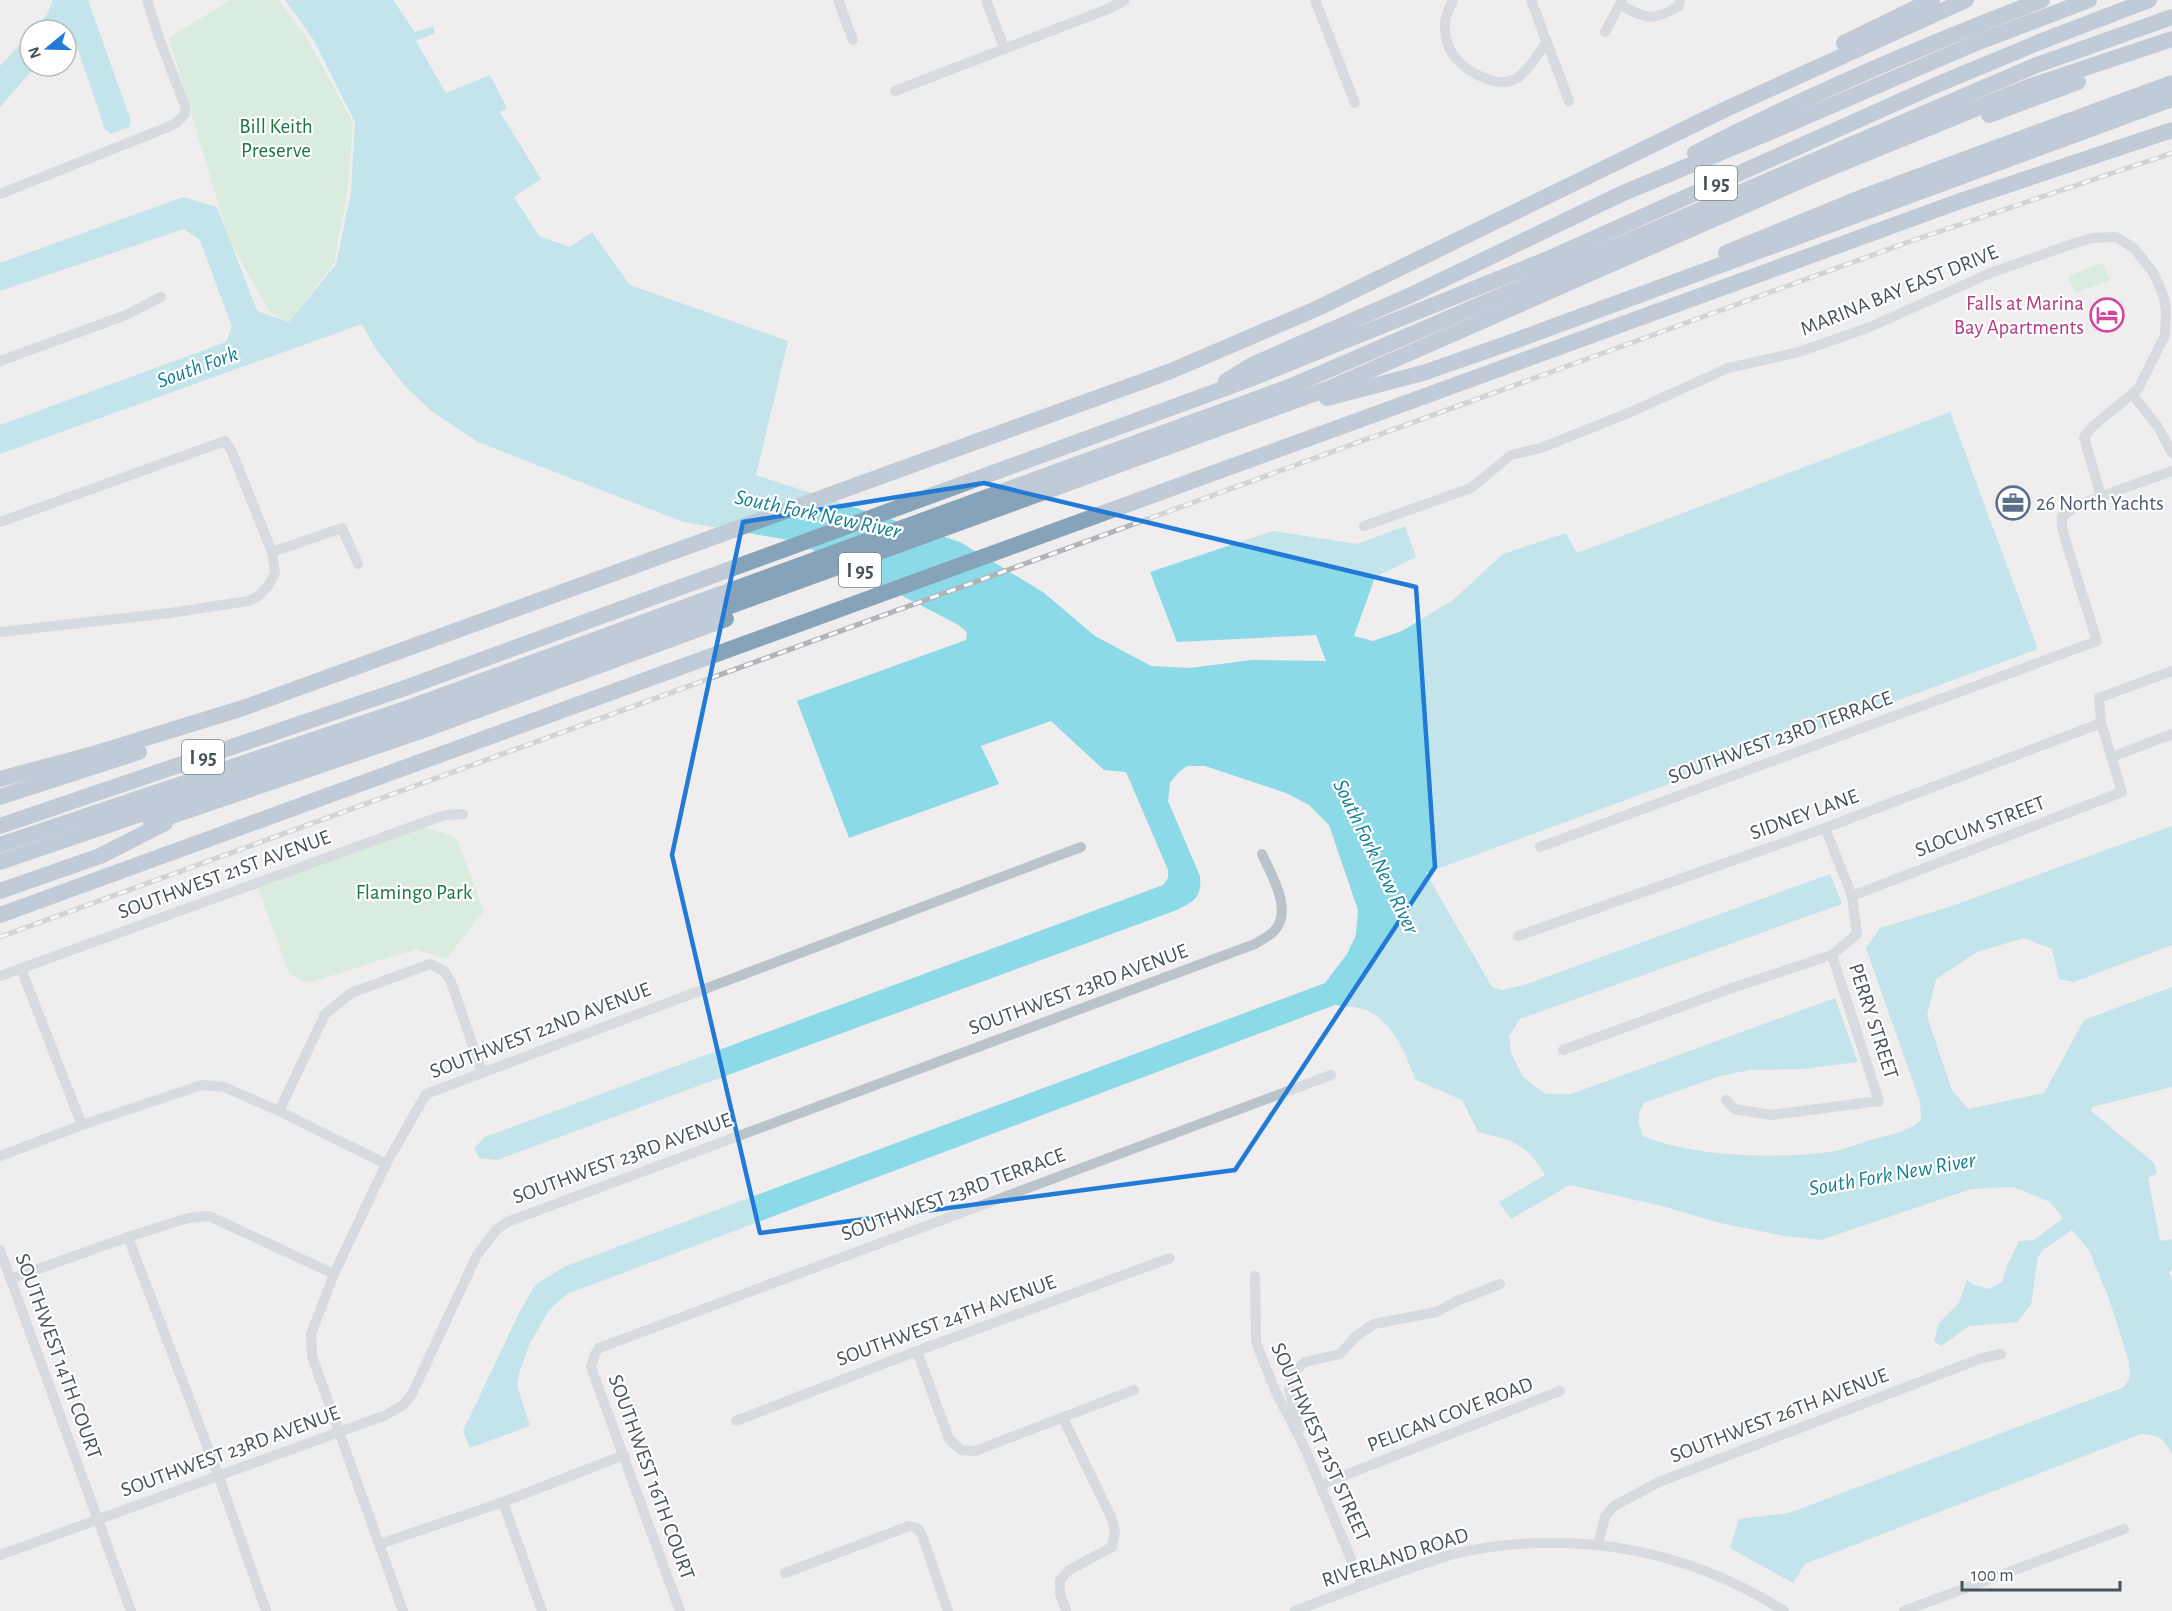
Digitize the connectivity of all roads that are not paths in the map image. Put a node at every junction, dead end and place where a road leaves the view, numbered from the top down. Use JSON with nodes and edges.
{"nodes":[{"id":1,"x":147,"y":0,"type":"edge"},
{"id":2,"x":838,"y":0,"type":"edge"},
{"id":3,"x":986,"y":0,"type":"edge"},
{"id":4,"x":1125,"y":0,"type":"edge"},
{"id":5,"x":1316,"y":0,"type":"edge"},
{"id":6,"x":1453,"y":0,"type":"edge"},
{"id":7,"x":1531,"y":0,"type":"edge"},
{"id":8,"x":1680,"y":0,"type":"edge"},
{"id":9,"x":1932,"y":0,"type":"edge"},
{"id":10,"x":1966,"y":0,"type":"edge"},
{"id":11,"x":2043,"y":0,"type":"edge"},
{"id":12,"x":2089,"y":0,"type":"edge"},
{"id":13,"x":2149,"y":0,"type":"edge"},
{"id":14,"x":1621,"y":2,"type":"edge"},
{"id":15,"x":2172,"y":16,"type":"edge"},
{"id":16,"x":1605,"y":32,"type":"dead end"},
{"id":17,"x":2172,"y":39,"type":"edge"},
{"id":18,"x":853,"y":40,"type":"dead end"},
{"id":19,"x":1547,"y":41,"type":"junction"},
{"id":20,"x":1004,"y":48,"type":"junction"},
{"id":21,"x":2172,"y":49,"type":"edge"},
{"id":22,"x":2172,"y":83,"type":"edge"},
{"id":23,"x":895,"y":91,"type":"dead end"},
{"id":24,"x":2172,"y":99,"type":"edge"},
{"id":25,"x":1569,"y":101,"type":"dead end"},
{"id":26,"x":1355,"y":104,"type":"dead end"},
{"id":27,"x":1726,"y":109,"type":"junction"},
{"id":28,"x":2172,"y":130,"type":"edge"},
{"id":29,"x":0,"y":194,"type":"edge"},
{"id":30,"x":1621,"y":194,"type":"junction"},
{"id":31,"x":160,"y":297,"type":"dead end"},
{"id":32,"x":1608,"y":307,"type":"junction"},
{"id":33,"x":1281,"y":360,"type":"junction"},
{"id":34,"x":0,"y":361,"type":"edge"},
{"id":35,"x":2132,"y":394,"type":"junction"},
{"id":36,"x":1294,"y":399,"type":"junction"},
{"id":37,"x":1326,"y":399,"type":"junction"},
{"id":38,"x":2172,"y":453,"type":"edge"},
{"id":39,"x":2172,"y":471,"type":"edge"},
{"id":40,"x":2101,"y":496,"type":"junction"},
{"id":41,"x":0,"y":522,"type":"edge"},
{"id":42,"x":1364,"y":526,"type":"dead end"},
{"id":43,"x":272,"y":552,"type":"junction"},
{"id":44,"x":358,"y":564,"type":"dead end"},
{"id":45,"x":0,"y":632,"type":"edge"},
{"id":46,"x":2172,"y":671,"type":"edge"},
{"id":47,"x":243,"y":708,"type":"junction"},
{"id":48,"x":2101,"y":723,"type":"junction"},
{"id":49,"x":419,"y":726,"type":"junction"},
{"id":50,"x":2172,"y":734,"type":"edge"},
{"id":51,"x":2112,"y":758,"type":"junction"},
{"id":52,"x":0,"y":779,"type":"edge"},
{"id":53,"x":0,"y":797,"type":"edge"},
{"id":54,"x":194,"y":809,"type":"junction"},
{"id":55,"x":463,"y":814,"type":"dead end"},
{"id":56,"x":0,"y":826,"type":"edge"},
{"id":57,"x":1824,"y":828,"type":"junction"},
{"id":58,"x":0,"y":845,"type":"edge"},
{"id":59,"x":1081,"y":847,"type":"dead end"},
{"id":60,"x":1540,"y":847,"type":"dead end"},
{"id":61,"x":1262,"y":854,"type":"dead end"},
{"id":62,"x":0,"y":862,"type":"edge"},
{"id":63,"x":0,"y":871,"type":"edge"},
{"id":64,"x":0,"y":891,"type":"edge"},
{"id":65,"x":1852,"y":896,"type":"junction"},
{"id":66,"x":0,"y":915,"type":"edge"},
{"id":67,"x":1518,"y":936,"type":"dead end"},
{"id":68,"x":1832,"y":955,"type":"junction"},
{"id":69,"x":21,"y":969,"type":"junction"},
{"id":70,"x":0,"y":976,"type":"edge"},
{"id":71,"x":1563,"y":1050,"type":"dead end"},
{"id":72,"x":482,"y":1072,"type":"junction"},
{"id":73,"x":1331,"y":1075,"type":"dead end"},
{"id":74,"x":1726,"y":1100,"type":"dead end"},
{"id":75,"x":279,"y":1111,"type":"junction"},
{"id":76,"x":82,"y":1125,"type":"junction"},
{"id":77,"x":0,"y":1156,"type":"edge"},
{"id":78,"x":386,"y":1164,"type":"junction"},
{"id":79,"x":129,"y":1237,"type":"junction"},
{"id":80,"x":0,"y":1250,"type":"edge"},
{"id":81,"x":1170,"y":1258,"type":"dead end"},
{"id":82,"x":334,"y":1274,"type":"junction"},
{"id":83,"x":1255,"y":1276,"type":"dead end"},
{"id":84,"x":10,"y":1279,"type":"junction"},
{"id":85,"x":1500,"y":1284,"type":"dead end"},
{"id":86,"x":917,"y":1351,"type":"junction"},
{"id":87,"x":2001,"y":1354,"type":"dead end"},
{"id":88,"x":594,"y":1356,"type":"joint"},
{"id":89,"x":1134,"y":1390,"type":"dead end"},
{"id":90,"x":1560,"y":1391,"type":"dead end"},
{"id":91,"x":1063,"y":1418,"type":"junction"},
{"id":92,"x":736,"y":1421,"type":"dead end"},
{"id":93,"x":339,"y":1431,"type":"junction"},
{"id":94,"x":1305,"y":1449,"type":"junction"},
{"id":95,"x":624,"y":1455,"type":"junction"},
{"id":96,"x":219,"y":1477,"type":"junction"},
{"id":97,"x":1320,"y":1485,"type":"junction"},
{"id":98,"x":503,"y":1502,"type":"junction"},
{"id":99,"x":98,"y":1520,"type":"junction"},
{"id":100,"x":2124,"y":1529,"type":"dead end"},
{"id":101,"x":380,"y":1544,"type":"junction"},
{"id":102,"x":1598,"y":1544,"type":"junction"},
{"id":103,"x":0,"y":1556,"type":"edge"},
{"id":104,"x":785,"y":1573,"type":"dead end"},
{"id":105,"x":1362,"y":1585,"type":"junction"},
{"id":106,"x":131,"y":1611,"type":"edge"},
{"id":107,"x":266,"y":1611,"type":"edge"},
{"id":108,"x":403,"y":1611,"type":"edge"},
{"id":109,"x":542,"y":1611,"type":"edge"},
{"id":110,"x":680,"y":1611,"type":"edge"},
{"id":111,"x":948,"y":1611,"type":"edge"},
{"id":112,"x":1066,"y":1611,"type":"edge"},
{"id":113,"x":1295,"y":1611,"type":"edge"},
{"id":114,"x":1784,"y":1611,"type":"edge"},
{"id":115,"x":1904,"y":1611,"type":"edge"}],
"edges":[{"from":1,"to":29,"type":"street"},
{"from":2,"to":18,"type":"street"},
{"from":3,"to":20,"type":"street"},
{"from":4,"to":20,"type":"street"},
{"from":5,"to":26,"type":"street"},
{"from":6,"to":19,"type":"street"},
{"from":7,"to":19,"type":"street"},
{"from":8,"to":14,"type":"street"},
{"from":9,"to":27,"type":"highway"},
{"from":10,"to":27,"type":"highway"},
{"from":11,"to":30,"type":"highway"},
{"from":12,"to":30,"type":"highway"},
{"from":13,"to":33,"type":"highway","number":"I 95"},
{"from":14,"to":16,"type":"street"},
{"from":15,"to":36,"type":"highway"},
{"from":17,"to":36,"type":"highway"},
{"from":19,"to":25,"type":"street"},
{"from":20,"to":23,"type":"street"},
{"from":21,"to":37,"type":"highway","number":"I 95"},
{"from":22,"to":32,"type":"highway"},
{"from":24,"to":32,"type":"highway"},
{"from":27,"to":47,"type":"highway"},
{"from":28,"to":66,"type":"highway"},
{"from":30,"to":33,"type":"highway"},
{"from":31,"to":34,"type":"street"},
{"from":32,"to":37,"type":"highway"},
{"from":33,"to":56,"type":"highway","number":"I 95"},
{"from":35,"to":38,"type":"street"},
{"from":35,"to":40,"type":"street","name":"MARINA BAY EAST DRIVE"},
{"from":35,"to":42,"type":"street","name":"MARINA BAY EAST DRIVE"},
{"from":36,"to":37,"type":"highway","number":"I 95"},
{"from":36,"to":49,"type":"highway","number":"I 95"},
{"from":36,"to":58,"type":"highway"},
{"from":39,"to":40,"type":"street"},
{"from":40,"to":60,"type":"street","name":"SOUTHWEST 23RD TERRACE"},
{"from":41,"to":43,"type":"street"},
{"from":43,"to":44,"type":"street"},
{"from":43,"to":45,"type":"street"},
{"from":46,"to":48,"type":"street"},
{"from":47,"to":52,"type":"highway"},
{"from":47,"to":53,"type":"highway"},
{"from":48,"to":51,"type":"street"},
{"from":48,"to":57,"type":"street","name":"SIDNEY LANE"},
{"from":49,"to":54,"type":"highway","number":"I 95"},
{"from":49,"to":62,"type":"highway"},
{"from":50,"to":51,"type":"street"},
{"from":51,"to":65,"type":"street","name":"SLOCUM STREET"},
{"from":54,"to":63,"type":"highway","number":"I 95"},
{"from":54,"to":64,"type":"highway"},
{"from":55,"to":69,"type":"street","name":"SOUTHWEST 21ST AVENUE"},
{"from":57,"to":65,"type":"street","name":"PERRY STREET"},
{"from":57,"to":67,"type":"street","name":"SIDNEY LANE"},
{"from":59,"to":72,"type":"street","name":"SOUTHWEST 22ND AVENUE"},
{"from":61,"to":93,"type":"street","name":"SOUTHWEST 23RD AVENUE"},
{"from":65,"to":68,"type":"street","name":"PERRY STREET"},
{"from":68,"to":71,"type":"street"},
{"from":68,"to":74,"type":"street","name":"PERRY STREET"},
{"from":69,"to":70,"type":"street","name":"SOUTHWEST 21ST AVENUE"},
{"from":69,"to":76,"type":"street"},
{"from":72,"to":75,"type":"street"},
{"from":72,"to":78,"type":"street","name":"SOUTHWEST 22ND AVENUE"},
{"from":73,"to":88,"type":"street","name":"SOUTHWEST 23RD TERRACE"},
{"from":75,"to":76,"type":"street"},
{"from":75,"to":78,"type":"street"},
{"from":76,"to":77,"type":"street"},
{"from":78,"to":82,"type":"street","name":"SOUTHWEST 22ND AVENUE"},
{"from":79,"to":82,"type":"street"},
{"from":79,"to":84,"type":"street"},
{"from":79,"to":96,"type":"street"},
{"from":80,"to":84,"type":"street","name":"SOUTHWEST 14TH COURT"},
{"from":81,"to":86,"type":"street","name":"SOUTHWEST 24TH AVENUE"},
{"from":82,"to":93,"type":"street","name":"SOUTHWEST 22ND AVENUE"},
{"from":83,"to":94,"type":"street","name":"SOUTHWEST 21ST STREET"},
{"from":84,"to":99,"type":"street","name":"SOUTHWEST 14TH COURT"},
{"from":85,"to":94,"type":"street"},
{"from":86,"to":91,"type":"street"},
{"from":86,"to":92,"type":"street","name":"SOUTHWEST 24TH AVENUE"},
{"from":87,"to":102,"type":"street","name":"SOUTHWEST 26TH AVENUE"},
{"from":88,"to":95,"type":"street","name":"SOUTHWEST 16TH COURT"},
{"from":89,"to":91,"type":"street"},
{"from":90,"to":97,"type":"street","name":"PELICAN COVE ROAD"},
{"from":91,"to":112,"type":"street"},
{"from":93,"to":96,"type":"street","name":"SOUTHWEST 23RD AVENUE"},
{"from":93,"to":101,"type":"street","name":"SOUTHWEST 22ND AVENUE"},
{"from":94,"to":97,"type":"street","name":"SOUTHWEST 21ST STREET"},
{"from":95,"to":98,"type":"street"},
{"from":95,"to":110,"type":"street","name":"SOUTHWEST 16TH COURT"},
{"from":96,"to":99,"type":"street","name":"SOUTHWEST 23RD AVENUE"},
{"from":96,"to":107,"type":"street"},
{"from":97,"to":105,"type":"street","name":"SOUTHWEST 21ST STREET"},
{"from":98,"to":101,"type":"street"},
{"from":98,"to":109,"type":"street"},
{"from":99,"to":103,"type":"street","name":"SOUTHWEST 23RD AVENUE"},
{"from":99,"to":106,"type":"street","name":"SOUTHWEST 14TH COURT"},
{"from":100,"to":115,"type":"street"},
{"from":101,"to":108,"type":"street","name":"SOUTHWEST 22ND AVENUE"},
{"from":102,"to":105,"type":"street","name":"RIVERLAND ROAD"},
{"from":102,"to":114,"type":"street","name":"RIVERLAND ROAD"},
{"from":104,"to":111,"type":"street"},
{"from":105,"to":113,"type":"street","name":"RIVERLAND ROAD"}]}
